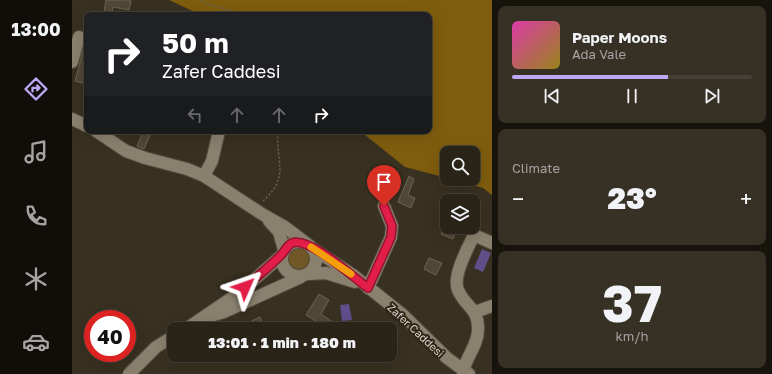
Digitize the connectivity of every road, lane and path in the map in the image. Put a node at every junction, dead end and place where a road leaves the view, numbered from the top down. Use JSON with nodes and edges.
{"nodes":[{"id":1,"x":200,"y":0,"type":"edge"},
{"id":2,"x":233,"y":12,"type":"edge"},
{"id":3,"x":84,"y":39,"type":"edge"},
{"id":4,"x":72,"y":62,"type":"edge"},
{"id":5,"x":72,"y":119,"type":"edge"},
{"id":6,"x":84,"y":125,"type":"edge"},
{"id":7,"x":101,"y":134,"type":"edge"},
{"id":8,"x":218,"y":134,"type":"edge"},
{"id":9,"x":278,"y":134,"type":"edge"},
{"id":10,"x":204,"y":176,"type":"junction"},
{"id":11,"x":384,"y":206,"type":"dead end"},
{"id":12,"x":258,"y":212,"type":"junction"},
{"id":13,"x":492,"y":243,"type":"edge"},
{"id":14,"x":309,"y":246,"type":"junction"},
{"id":15,"x":283,"y":252,"type":"junction"},
{"id":16,"x":304,"y":276,"type":"junction"},
{"id":17,"x":366,"y":286,"type":"junction"},
{"id":18,"x":492,"y":306,"type":"edge"},
{"id":19,"x":475,"y":312,"type":"junction"},
{"id":20,"x":205,"y":318,"type":"junction"},
{"id":21,"x":198,"y":322,"type":"edge"},
{"id":22,"x":167,"y":340,"type":"edge"},
{"id":23,"x":465,"y":373,"type":"edge"},
{"id":24,"x":129,"y":374,"type":"edge"}],
"edges":[{"from":1,"to":2,"type":"path"},
{"from":3,"to":4,"type":"street"},
{"from":5,"to":6,"type":"street"},
{"from":7,"to":10,"type":"street"},
{"from":8,"to":10,"type":"street"},
{"from":9,"to":12,"type":"path"},
{"from":10,"to":12,"type":"street"},
{"from":11,"to":17,"type":"street"},
{"from":12,"to":14,"type":"street","name":"Zafer Caddesi"},
{"from":12,"to":15,"type":"street","name":"Zafer Caddesi"},
{"from":13,"to":19,"type":"street"},
{"from":14,"to":15,"type":"street"},
{"from":14,"to":16,"type":"street"},
{"from":14,"to":17,"type":"street","name":"Zafer Caddesi"},
{"from":15,"to":16,"type":"street","name":"Zafer Caddesi"},
{"from":15,"to":20,"type":"street"},
{"from":16,"to":17,"type":"street","name":"Zafer Caddesi"},
{"from":16,"to":20,"type":"street","name":"Zafer Caddesi"},
{"from":17,"to":23,"type":"street","name":"Zafer Caddesi"},
{"from":18,"to":19,"type":"street"},
{"from":19,"to":23,"type":"street"},
{"from":20,"to":21,"type":"street"},
{"from":22,"to":24,"type":"street"}]}
